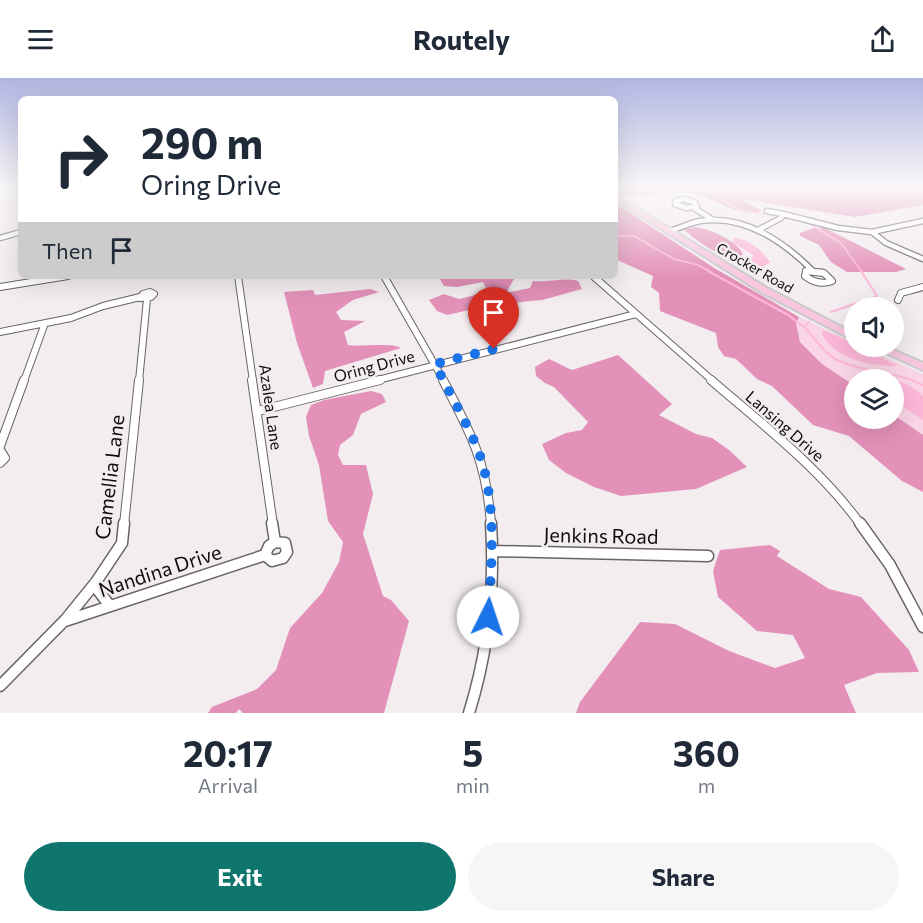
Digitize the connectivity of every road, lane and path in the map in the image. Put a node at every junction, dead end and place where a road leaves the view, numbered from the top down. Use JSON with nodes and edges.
{"nodes":[{"id":1,"x":647,"y":218,"type":"edge"},
{"id":2,"x":709,"y":218,"type":"edge"},
{"id":3,"x":782,"y":218,"type":"edge"},
{"id":4,"x":800,"y":218,"type":"edge"},
{"id":5,"x":713,"y":220,"type":"junction"},
{"id":6,"x":923,"y":221,"type":"edge"},
{"id":7,"x":758,"y":230,"type":"junction"},
{"id":8,"x":668,"y":231,"type":"junction"},
{"id":9,"x":872,"y":232,"type":"junction"},
{"id":10,"x":18,"y":233,"type":"edge"},
{"id":11,"x":0,"y":238,"type":"edge"},
{"id":12,"x":923,"y":259,"type":"edge"},
{"id":13,"x":813,"y":271,"type":"junction"},
{"id":14,"x":49,"y":279,"type":"edge"},
{"id":15,"x":238,"y":279,"type":"edge"},
{"id":16,"x":386,"y":279,"type":"edge"},
{"id":17,"x":596,"y":279,"type":"edge"},
{"id":18,"x":0,"y":287,"type":"edge"},
{"id":19,"x":923,"y":287,"type":"edge"},
{"id":20,"x":899,"y":297,"type":"edge"},
{"id":21,"x":636,"y":314,"type":"junction"},
{"id":22,"x":45,"y":323,"type":"junction"},
{"id":23,"x":0,"y":332,"type":"edge"},
{"id":24,"x":844,"y":332,"type":"edge"},
{"id":25,"x":900,"y":357,"type":"edge"},
{"id":26,"x":435,"y":364,"type":"junction"},
{"id":27,"x":923,"y":367,"type":"edge"},
{"id":28,"x":258,"y":411,"type":"junction"},
{"id":29,"x":0,"y":448,"type":"edge"},
{"id":30,"x":3,"y":461,"type":"edge"},
{"id":31,"x":275,"y":542,"type":"junction"},
{"id":32,"x":493,"y":551,"type":"junction"},
{"id":33,"x":265,"y":555,"type":"junction"},
{"id":34,"x":708,"y":556,"type":"dead end"},
{"id":35,"x":94,"y":585,"type":"junction"},
{"id":36,"x":110,"y":606,"type":"junction"},
{"id":37,"x":65,"y":621,"type":"junction"},
{"id":38,"x":923,"y":627,"type":"edge"},
{"id":39,"x":0,"y":686,"type":"edge"},
{"id":40,"x":470,"y":713,"type":"edge"}],
"edges":[{"from":1,"to":8,"type":"main road","name":"Crocker Road"},
{"from":2,"to":5,"type":"street"},
{"from":3,"to":7,"type":"street"},
{"from":4,"to":9,"type":"street"},
{"from":5,"to":7,"type":"street"},
{"from":5,"to":8,"type":"street"},
{"from":6,"to":9,"type":"street"},
{"from":7,"to":13,"type":"street"},
{"from":8,"to":24,"type":"main road","name":"Crocker Road"},
{"from":9,"to":12,"type":"street"},
{"from":10,"to":11,"type":"street"},
{"from":13,"to":13,"type":"street"},
{"from":14,"to":18,"type":"street"},
{"from":15,"to":28,"type":"street","name":"Azalea Lane"},
{"from":16,"to":26,"type":"street"},
{"from":17,"to":21,"type":"street","name":"Lansing Drive"},
{"from":19,"to":20,"type":"street"},
{"from":21,"to":26,"type":"street","name":"Oring Drive"},
{"from":21,"to":38,"type":"street","name":"Lansing Drive"},
{"from":22,"to":23,"type":"street"},
{"from":22,"to":29,"type":"street"},
{"from":22,"to":35,"type":"street","name":"Camellia Lane"},
{"from":25,"to":27,"type":"main road"},
{"from":26,"to":28,"type":"street","name":"Oring Drive"},
{"from":26,"to":32,"type":"street"},
{"from":28,"to":31,"type":"street","name":"Azalea Lane"},
{"from":29,"to":30,"type":"street"},
{"from":31,"to":33,"type":"street"},
{"from":31,"to":33,"type":"street"},
{"from":32,"to":34,"type":"street","name":"Jenkins Road"},
{"from":32,"to":40,"type":"street"},
{"from":33,"to":36,"type":"street","name":"Nandina Drive"},
{"from":35,"to":36,"type":"street"},
{"from":35,"to":37,"type":"street","name":"Camellia Lane"},
{"from":36,"to":37,"type":"street","name":"Nandina Drive"},
{"from":37,"to":39,"type":"street","name":"Camellia Lane"}]}
